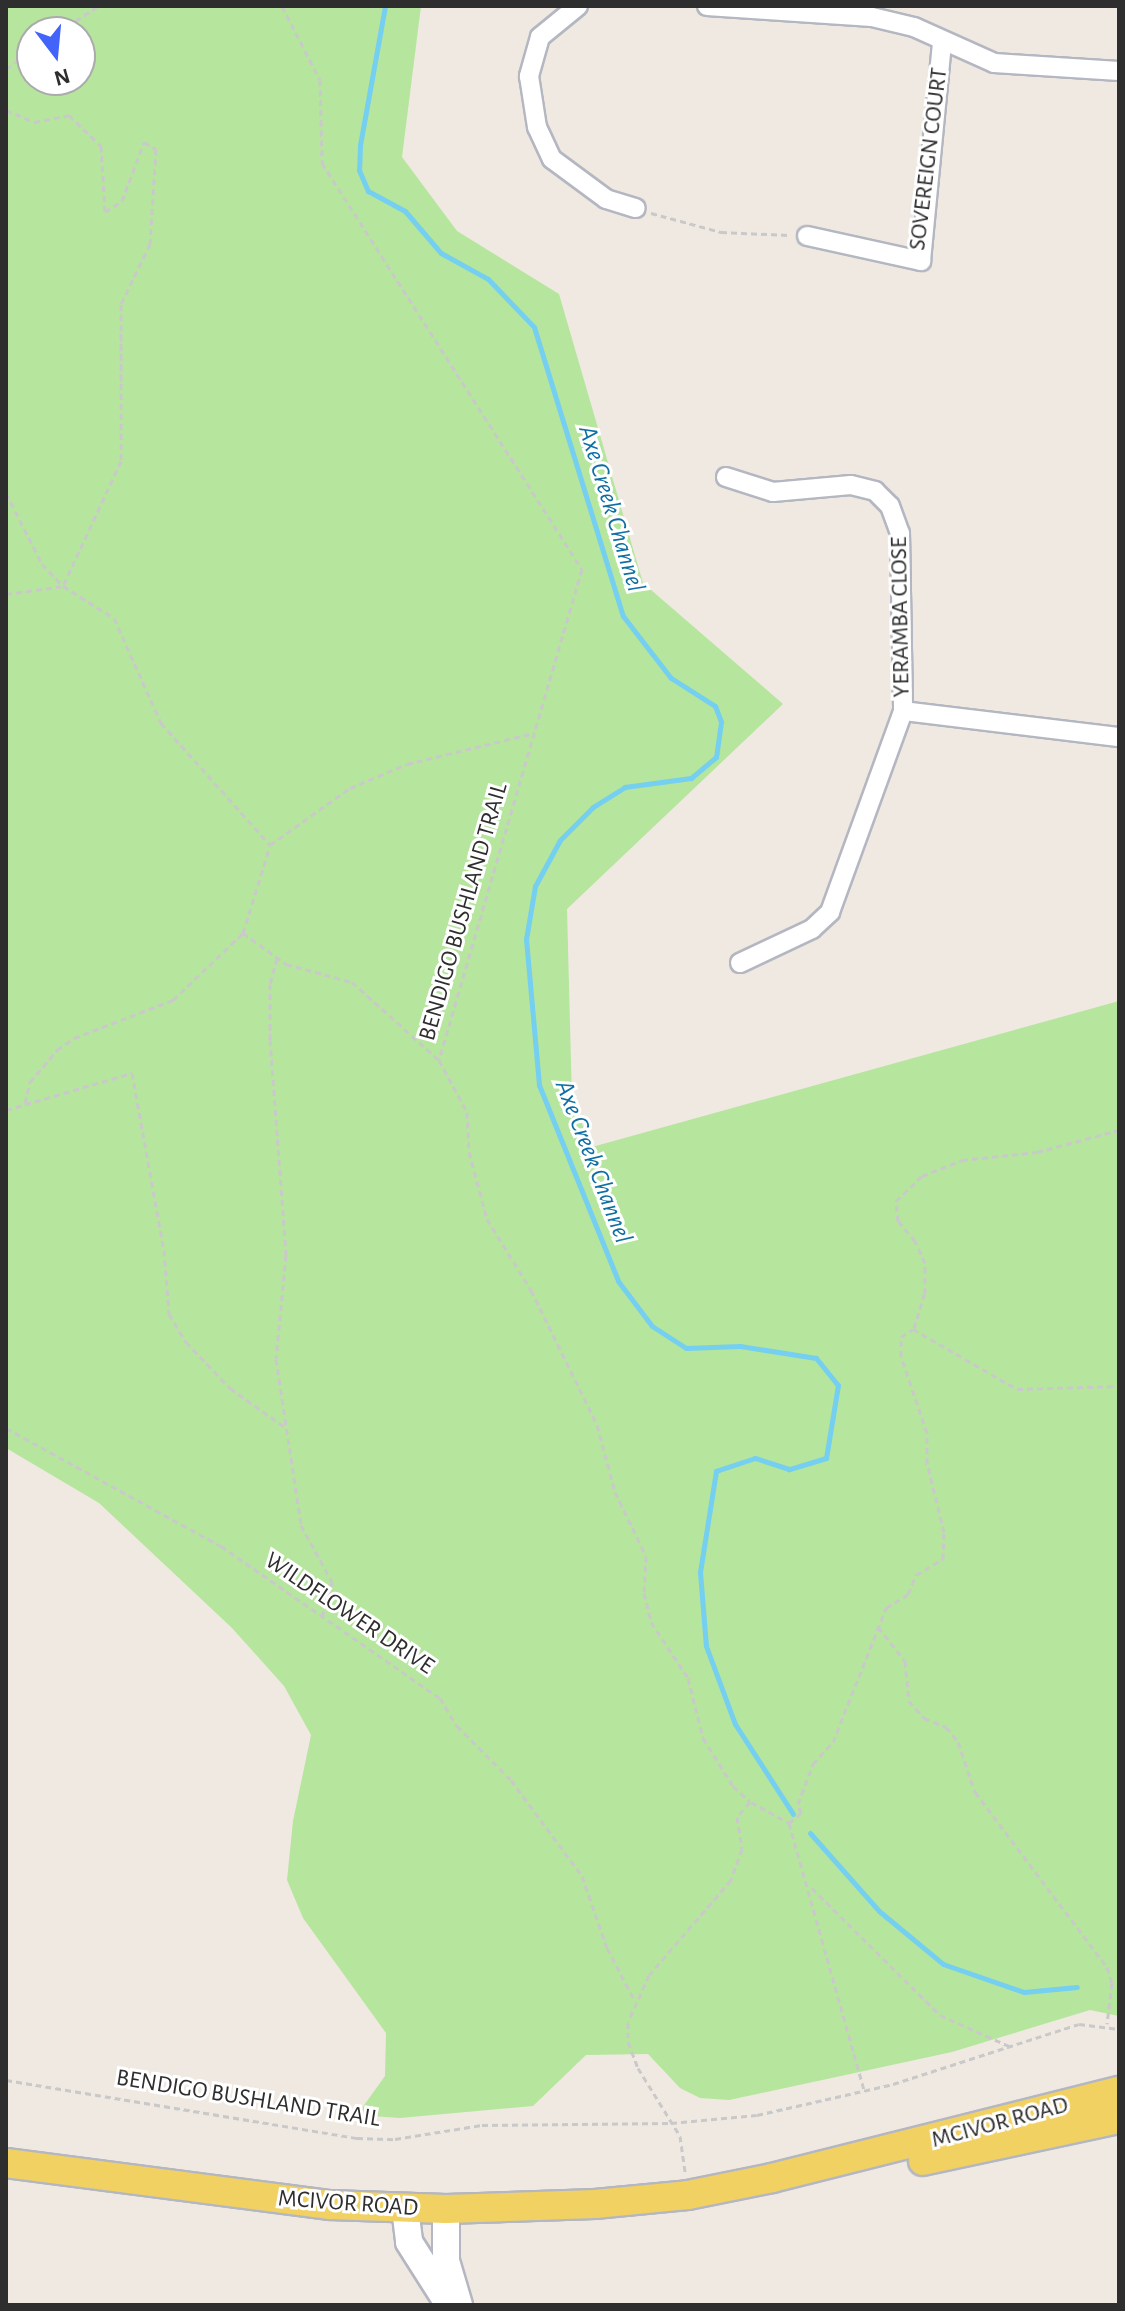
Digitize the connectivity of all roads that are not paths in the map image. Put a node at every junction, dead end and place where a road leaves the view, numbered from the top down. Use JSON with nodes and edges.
{"nodes":[{"id":1,"x":578,"y":6,"type":"edge"},
{"id":2,"x":707,"y":6,"type":"edge"},
{"id":3,"x":942,"y":41,"type":"junction"},
{"id":4,"x":1119,"y":71,"type":"edge"},
{"id":5,"x":636,"y":208,"type":"road end"},
{"id":6,"x":807,"y":236,"type":"road end"},
{"id":7,"x":726,"y":477,"type":"dead end"},
{"id":8,"x":903,"y":711,"type":"junction"},
{"id":9,"x":1119,"y":737,"type":"edge"},
{"id":10,"x":740,"y":963,"type":"dead end"},
{"id":11,"x":1119,"y":2091,"type":"edge"},
{"id":12,"x":1119,"y":2119,"type":"edge"},
{"id":13,"x":6,"y":2163,"type":"edge"},
{"id":14,"x":690,"y":2195,"type":"junction"},
{"id":15,"x":405,"y":2208,"type":"junction"},
{"id":16,"x":446,"y":2209,"type":"junction"},
{"id":17,"x":449,"y":2305,"type":"edge"},
{"id":18,"x":459,"y":2305,"type":"edge"}],
"edges":[{"from":1,"to":5,"type":"street"},
{"from":2,"to":3,"type":"street"},
{"from":3,"to":4,"type":"street"},
{"from":3,"to":6,"type":"street","name":"SOVEREIGN COURT"},
{"from":7,"to":8,"type":"street","name":"YERAMBA CLOSE"},
{"from":8,"to":9,"type":"street","name":"YERAMBA CLOSE"},
{"from":8,"to":10,"type":"street","name":"YERAMBA CLOSE"},
{"from":11,"to":14,"type":"main road","name":"MCIVOR ROAD"},
{"from":12,"to":14,"type":"main road","name":"MCIVOR ROAD"},
{"from":13,"to":15,"type":"main road","name":"MCIVOR ROAD"},
{"from":14,"to":16,"type":"main road","name":"MCIVOR ROAD"},
{"from":15,"to":16,"type":"main road","name":"MCIVOR ROAD"},
{"from":15,"to":17,"type":"street"},
{"from":16,"to":18,"type":"street"}]}
